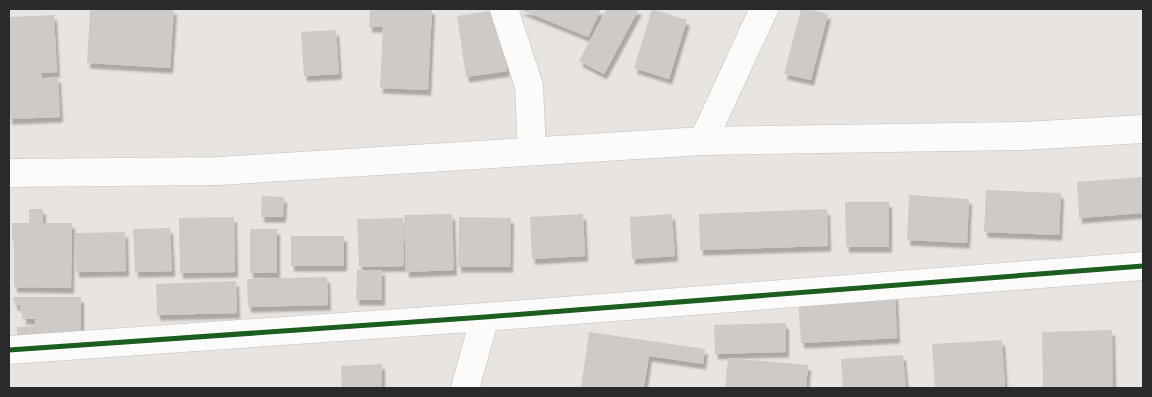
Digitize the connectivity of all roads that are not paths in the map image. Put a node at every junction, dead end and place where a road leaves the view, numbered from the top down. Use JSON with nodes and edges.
{"nodes":[{"id":1,"x":504,"y":9,"type":"edge"},
{"id":2,"x":764,"y":9,"type":"edge"},
{"id":3,"x":1143,"y":129,"type":"edge"},
{"id":4,"x":704,"y":141,"type":"junction"},
{"id":5,"x":532,"y":151,"type":"junction"},
{"id":6,"x":9,"y":173,"type":"edge"},
{"id":7,"x":1143,"y":266,"type":"edge"},
{"id":8,"x":485,"y":317,"type":"junction"},
{"id":9,"x":9,"y":350,"type":"edge"},
{"id":10,"x":466,"y":388,"type":"edge"}],
"edges":[{"from":1,"to":5,"type":"street"},
{"from":2,"to":4,"type":"street"},
{"from":3,"to":4,"type":"street"},
{"from":4,"to":5,"type":"street"},
{"from":5,"to":6,"type":"street"},
{"from":7,"to":8,"type":"street"},
{"from":8,"to":9,"type":"street"},
{"from":8,"to":10,"type":"street"}]}
